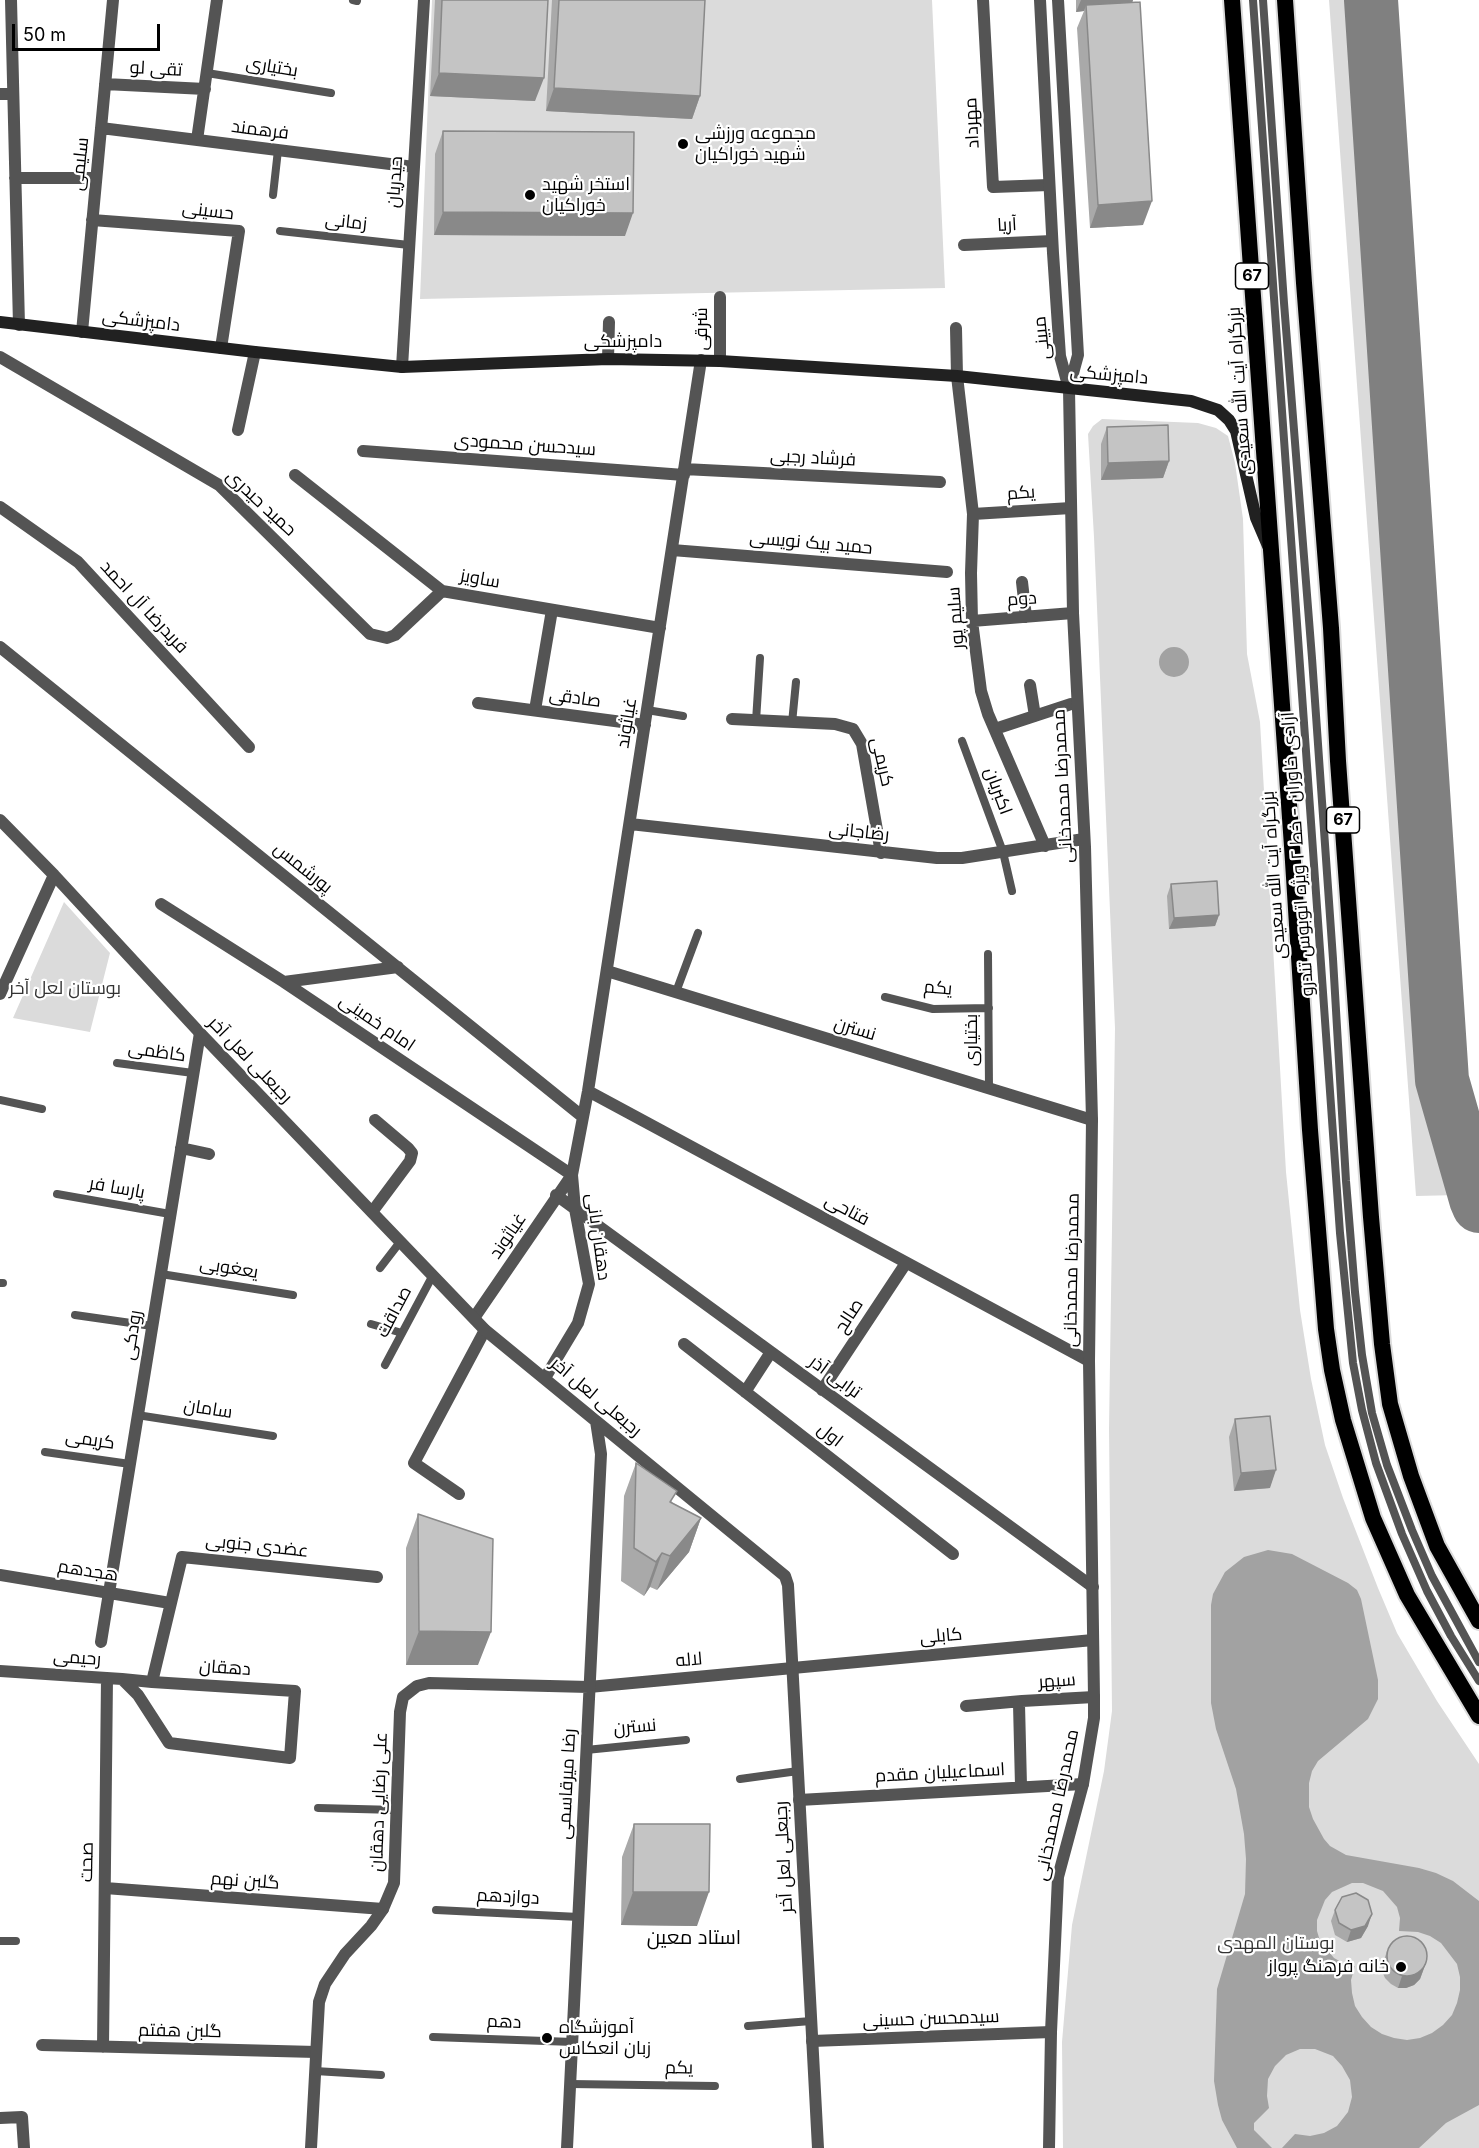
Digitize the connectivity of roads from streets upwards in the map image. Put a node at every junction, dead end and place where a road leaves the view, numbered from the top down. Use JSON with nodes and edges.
{"nodes":[{"id":1,"x":11,"y":0,"type":"edge"},
{"id":2,"x":113,"y":0,"type":"edge"},
{"id":3,"x":217,"y":0,"type":"edge"},
{"id":4,"x":424,"y":0,"type":"edge"},
{"id":5,"x":983,"y":0,"type":"edge"},
{"id":6,"x":1040,"y":0,"type":"edge"},
{"id":7,"x":1058,"y":0,"type":"edge"},
{"id":8,"x":1232,"y":0,"type":"edge"},
{"id":9,"x":1284,"y":0,"type":"edge"},
{"id":10,"x":105,"y":84,"type":"junction"},
{"id":11,"x":205,"y":89,"type":"junction"},
{"id":12,"x":13,"y":93,"type":"junction"},
{"id":13,"x":0,"y":94,"type":"edge"},
{"id":14,"x":101,"y":128,"type":"junction"},
{"id":15,"x":197,"y":140,"type":"junction"},
{"id":16,"x":414,"y":167,"type":"junction"},
{"id":17,"x":15,"y":178,"type":"junction"},
{"id":18,"x":96,"y":178,"type":"junction"},
{"id":19,"x":1050,"y":185,"type":"junction"},
{"id":20,"x":92,"y":220,"type":"junction"},
{"id":21,"x":1071,"y":240,"type":"junction"},
{"id":22,"x":1052,"y":241,"type":"junction"},
{"id":23,"x":964,"y":245,"type":"dead end"},
{"id":24,"x":720,"y":297,"type":"dead end"},
{"id":25,"x":0,"y":322,"type":"edge"},
{"id":26,"x":609,"y":322,"type":"dead end"},
{"id":27,"x":19,"y":325,"type":"junction"},
{"id":28,"x":956,"y":328,"type":"dead end"},
{"id":29,"x":82,"y":332,"type":"junction"},
{"id":30,"x":221,"y":348,"type":"junction"},
{"id":31,"x":255,"y":352,"type":"junction"},
{"id":32,"x":0,"y":357,"type":"edge"},
{"id":33,"x":608,"y":359,"type":"junction"},
{"id":34,"x":701,"y":360,"type":"junction"},
{"id":35,"x":720,"y":361,"type":"junction"},
{"id":36,"x":402,"y":367,"type":"junction"},
{"id":37,"x":957,"y":376,"type":"junction"},
{"id":38,"x":1069,"y":389,"type":"junction"},
{"id":39,"x":238,"y":430,"type":"dead end"},
{"id":40,"x":363,"y":451,"type":"dead end"},
{"id":41,"x":684,"y":472,"type":"junction"},
{"id":42,"x":295,"y":476,"type":"dead end"},
{"id":43,"x":940,"y":482,"type":"dead end"},
{"id":44,"x":0,"y":507,"type":"edge"},
{"id":45,"x":1071,"y":508,"type":"junction"},
{"id":46,"x":973,"y":514,"type":"junction"},
{"id":47,"x":672,"y":550,"type":"junction"},
{"id":48,"x":1271,"y":553,"type":"junction"},
{"id":49,"x":947,"y":572,"type":"dead end"},
{"id":50,"x":1022,"y":582,"type":"dead end"},
{"id":51,"x":442,"y":591,"type":"junction"},
{"id":52,"x":552,"y":610,"type":"junction"},
{"id":53,"x":1073,"y":614,"type":"junction"},
{"id":54,"x":1026,"y":617,"type":"junction"},
{"id":55,"x":972,"y":621,"type":"junction"},
{"id":56,"x":660,"y":628,"type":"junction"},
{"id":57,"x":0,"y":647,"type":"edge"},
{"id":58,"x":1030,"y":685,"type":"dead end"},
{"id":59,"x":478,"y":703,"type":"dead end"},
{"id":60,"x":1071,"y":704,"type":"dead end"},
{"id":61,"x":535,"y":711,"type":"junction"},
{"id":62,"x":1035,"y":716,"type":"junction"},
{"id":63,"x":732,"y":719,"type":"dead end"},
{"id":64,"x":645,"y":725,"type":"junction"},
{"id":65,"x":995,"y":729,"type":"junction"},
{"id":66,"x":249,"y":747,"type":"dead end"},
{"id":67,"x":0,"y":820,"type":"edge"},
{"id":68,"x":630,"y":824,"type":"junction"},
{"id":69,"x":1084,"y":838,"type":"junction"},
{"id":70,"x":1046,"y":846,"type":"junction"},
{"id":71,"x":881,"y":853,"type":"junction"},
{"id":72,"x":54,"y":875,"type":"junction"},
{"id":73,"x":161,"y":904,"type":"dead end"},
{"id":74,"x":398,"y":967,"type":"junction"},
{"id":75,"x":607,"y":971,"type":"junction"},
{"id":76,"x":4,"y":978,"type":"edge"},
{"id":77,"x":284,"y":982,"type":"junction"},
{"id":78,"x":0,"y":994,"type":"edge"},
{"id":79,"x":200,"y":1033,"type":"junction"},
{"id":80,"x":588,"y":1091,"type":"junction"},
{"id":81,"x":583,"y":1117,"type":"junction"},
{"id":82,"x":375,"y":1120,"type":"dead end"},
{"id":83,"x":1092,"y":1120,"type":"junction"},
{"id":84,"x":181,"y":1148,"type":"junction"},
{"id":85,"x":209,"y":1154,"type":"dead end"},
{"id":86,"x":572,"y":1175,"type":"junction"},
{"id":87,"x":556,"y":1195,"type":"junction"},
{"id":88,"x":575,"y":1209,"type":"junction"},
{"id":89,"x":372,"y":1212,"type":"junction"},
{"id":90,"x":906,"y":1263,"type":"junction"},
{"id":91,"x":474,"y":1318,"type":"junction"},
{"id":92,"x":485,"y":1330,"type":"junction"},
{"id":93,"x":684,"y":1344,"type":"dead end"},
{"id":94,"x":771,"y":1352,"type":"junction"},
{"id":95,"x":1089,"y":1361,"type":"junction"},
{"id":96,"x":545,"y":1378,"type":"junction"},
{"id":97,"x":822,"y":1389,"type":"junction"},
{"id":98,"x":745,"y":1392,"type":"junction"},
{"id":99,"x":596,"y":1421,"type":"junction"},
{"id":100,"x":459,"y":1494,"type":"dead end"},
{"id":101,"x":953,"y":1554,"type":"dead end"},
{"id":102,"x":0,"y":1575,"type":"edge"},
{"id":103,"x":377,"y":1577,"type":"dead end"},
{"id":104,"x":1093,"y":1587,"type":"junction"},
{"id":105,"x":109,"y":1593,"type":"junction"},
{"id":106,"x":170,"y":1603,"type":"junction"},
{"id":107,"x":1479,"y":1621,"type":"edge"},
{"id":108,"x":1093,"y":1640,"type":"junction"},
{"id":109,"x":100,"y":1642,"type":"dead end"},
{"id":110,"x":792,"y":1668,"type":"junction"},
{"id":111,"x":0,"y":1671,"type":"edge"},
{"id":112,"x":107,"y":1678,"type":"junction"},
{"id":113,"x":122,"y":1679,"type":"junction"},
{"id":114,"x":153,"y":1682,"type":"junction"},
{"id":115,"x":589,"y":1687,"type":"junction"},
{"id":116,"x":1094,"y":1697,"type":"junction"},
{"id":117,"x":1022,"y":1701,"type":"junction"},
{"id":118,"x":966,"y":1706,"type":"dead end"},
{"id":119,"x":1479,"y":1716,"type":"edge"},
{"id":120,"x":1083,"y":1784,"type":"junction"},
{"id":121,"x":1021,"y":1786,"type":"junction"},
{"id":122,"x":799,"y":1800,"type":"junction"},
{"id":123,"x":105,"y":1888,"type":"junction"},
{"id":124,"x":383,"y":1909,"type":"junction"},
{"id":125,"x":1051,"y":2032,"type":"junction"},
{"id":126,"x":812,"y":2042,"type":"junction"},
{"id":127,"x":42,"y":2045,"type":"dead end"},
{"id":128,"x":103,"y":2047,"type":"junction"},
{"id":129,"x":316,"y":2052,"type":"junction"},
{"id":130,"x":0,"y":2118,"type":"edge"},
{"id":131,"x":24,"y":2148,"type":"edge"},
{"id":132,"x":311,"y":2148,"type":"edge"},
{"id":133,"x":567,"y":2148,"type":"edge"},
{"id":134,"x":818,"y":2148,"type":"edge"},
{"id":135,"x":1049,"y":2148,"type":"edge"}],
"edges":[{"from":1,"to":12,"type":"street"},
{"from":2,"to":10,"type":"street","name":"سلیمی"},
{"from":3,"to":11,"type":"street"},
{"from":4,"to":16,"type":"street","name":"حیدریان"},
{"from":5,"to":19,"type":"street","name":"مهرداد"},
{"from":6,"to":19,"type":"street","name":"مبینی"},
{"from":7,"to":21,"type":"street","name":"مبینی"},
{"from":8,"to":48,"type":"highway","name":"بزرگراه آیت الله سعیدی","number":"67"},
{"from":9,"to":107,"type":"highway","number":"67"},
{"from":10,"to":11,"type":"street","name":"تقی لو"},
{"from":10,"to":14,"type":"street","name":"سلیمی"},
{"from":11,"to":15,"type":"street"},
{"from":12,"to":13,"type":"street"},
{"from":12,"to":17,"type":"street"},
{"from":14,"to":15,"type":"street","name":"فرهمند"},
{"from":14,"to":18,"type":"street","name":"سلیمی"},
{"from":15,"to":16,"type":"street","name":"فرهمند"},
{"from":16,"to":36,"type":"street","name":"حیدریان"},
{"from":17,"to":18,"type":"street"},
{"from":17,"to":27,"type":"street"},
{"from":18,"to":20,"type":"street","name":"سلیمی"},
{"from":19,"to":22,"type":"street","name":"مبینی"},
{"from":20,"to":29,"type":"street","name":"سلیمی"},
{"from":20,"to":30,"type":"street","name":"حسینی"},
{"from":21,"to":22,"type":"street","name":"آریا"},
{"from":21,"to":38,"type":"street","name":"مبینی"},
{"from":22,"to":23,"type":"street","name":"آریا"},
{"from":22,"to":38,"type":"street","name":"مبینی"},
{"from":24,"to":35,"type":"street","name":"شرقی"},
{"from":25,"to":27,"type":"main road","name":"دامپزشکی"},
{"from":26,"to":33,"type":"street"},
{"from":27,"to":29,"type":"main road","name":"دامپزشکی"},
{"from":28,"to":37,"type":"street","name":"سلیم پور"},
{"from":29,"to":30,"type":"main road","name":"دامپزشکی"},
{"from":30,"to":31,"type":"main road","name":"دامپزشکی"},
{"from":31,"to":36,"type":"main road","name":"دامپزشکی"},
{"from":31,"to":39,"type":"street"},
{"from":32,"to":51,"type":"street","name":"حمید حیدری"},
{"from":33,"to":34,"type":"main road","name":"دامپزشکی"},
{"from":33,"to":36,"type":"main road","name":"دامپزشکی"},
{"from":34,"to":35,"type":"main road","name":"دامپزشکی"},
{"from":34,"to":41,"type":"street","name":"غیاثوند"},
{"from":35,"to":37,"type":"main road","name":"دامپزشکی"},
{"from":37,"to":38,"type":"main road","name":"دامپزشکی"},
{"from":37,"to":46,"type":"street","name":"سلیم پور"},
{"from":38,"to":45,"type":"street","name":"محمدرضا محمدخانی"},
{"from":38,"to":48,"type":"main road","name":"دامپزشکی"},
{"from":40,"to":41,"type":"street","name":"سیدحسن محمودی"},
{"from":41,"to":43,"type":"street","name":"فرشاد رجبی"},
{"from":41,"to":47,"type":"street","name":"غیاثوند"},
{"from":42,"to":51,"type":"street","name":"ساویز"},
{"from":44,"to":66,"type":"street","name":"فریدرضا آل احمد"},
{"from":45,"to":46,"type":"street","name":"یکم"},
{"from":45,"to":53,"type":"street","name":"محمدرضا محمدخانی"},
{"from":46,"to":55,"type":"street","name":"سلیم پور"},
{"from":47,"to":49,"type":"street","name":"حمید بیک نویسی"},
{"from":47,"to":56,"type":"street","name":"غیاثوند"},
{"from":48,"to":119,"type":"highway","name":"بزرگراه آیت الله سعیدی","number":"67"},
{"from":50,"to":54,"type":"street"},
{"from":51,"to":52,"type":"street","name":"ساویز"},
{"from":52,"to":56,"type":"street","name":"ساویز"},
{"from":52,"to":61,"type":"street","name":"صادقی"},
{"from":53,"to":54,"type":"street","name":"دوم"},
{"from":53,"to":69,"type":"street","name":"محمدرضا محمدخانی"},
{"from":54,"to":55,"type":"street","name":"دوم"},
{"from":55,"to":65,"type":"street","name":"سلیم پور"},
{"from":56,"to":64,"type":"street","name":"غیاثوند"},
{"from":57,"to":74,"type":"street","name":"پورشمس"},
{"from":58,"to":62,"type":"street"},
{"from":59,"to":61,"type":"street","name":"صادقی"},
{"from":60,"to":62,"type":"street"},
{"from":61,"to":64,"type":"street","name":"صادقی"},
{"from":62,"to":65,"type":"street"},
{"from":63,"to":71,"type":"street","name":"کریمی"},
{"from":64,"to":68,"type":"street","name":"غیاثوند"},
{"from":65,"to":70,"type":"street","name":"سلیم پور"},
{"from":67,"to":72,"type":"street","name":"رجبعلی لعل آخر"},
{"from":68,"to":71,"type":"street","name":"رضاجانی"},
{"from":68,"to":75,"type":"street","name":"غیاثوند"},
{"from":69,"to":70,"type":"street","name":"رضاجانی"},
{"from":69,"to":83,"type":"street","name":"محمدرضا محمدخانی"},
{"from":70,"to":71,"type":"street","name":"رضاجانی"},
{"from":72,"to":76,"type":"street"},
{"from":72,"to":79,"type":"street","name":"رجبعلی لعل آخر"},
{"from":73,"to":77,"type":"street","name":"امام خمینی"},
{"from":74,"to":77,"type":"street"},
{"from":74,"to":81,"type":"street","name":"پورشمس"},
{"from":75,"to":80,"type":"street","name":"غیاثوند"},
{"from":75,"to":83,"type":"street","name":"نسترن"},
{"from":76,"to":78,"type":"street"},
{"from":77,"to":86,"type":"street","name":"امام خمینی"},
{"from":79,"to":84,"type":"street","name":"رودکی"},
{"from":79,"to":89,"type":"street","name":"رجبعلی لعل آخر"},
{"from":80,"to":81,"type":"street","name":"دهقان بانی"},
{"from":80,"to":90,"type":"street","name":"فتاحی"},
{"from":81,"to":86,"type":"street","name":"دهقان بانی"},
{"from":82,"to":89,"type":"street"},
{"from":83,"to":95,"type":"street","name":"محمدرضا محمدخانی"},
{"from":84,"to":85,"type":"street"},
{"from":84,"to":105,"type":"street","name":"رودکی"},
{"from":86,"to":87,"type":"street","name":"غیاثوند"},
{"from":86,"to":88,"type":"street","name":"دهقان بانی"},
{"from":87,"to":88,"type":"street","name":"ترابی آذر"},
{"from":87,"to":91,"type":"street","name":"غیاثوند"},
{"from":88,"to":94,"type":"street","name":"ترابی آذر"},
{"from":88,"to":96,"type":"street","name":"دهقان بانی"},
{"from":89,"to":91,"type":"street","name":"رجبعلی لعل آخر"},
{"from":90,"to":95,"type":"street","name":"فتاحی"},
{"from":90,"to":97,"type":"street","name":"صالح"},
{"from":91,"to":92,"type":"street","name":"رجبعلی لعل آخر"},
{"from":92,"to":96,"type":"street","name":"رجبعلی لعل آخر"},
{"from":92,"to":100,"type":"street"},
{"from":93,"to":98,"type":"street","name":"اول"},
{"from":94,"to":97,"type":"street","name":"ترابی آذر"},
{"from":94,"to":98,"type":"street"},
{"from":95,"to":104,"type":"street","name":"محمدرضا محمدخانی"},
{"from":96,"to":99,"type":"street","name":"رجبعلی لعل آخر"},
{"from":97,"to":104,"type":"street","name":"ترابی آذر"},
{"from":98,"to":101,"type":"street","name":"اول"},
{"from":99,"to":110,"type":"street","name":"رجبعلی لعل آخر"},
{"from":99,"to":115,"type":"street","name":"رضا میرقاسمی"},
{"from":102,"to":105,"type":"street","name":"هجدهم"},
{"from":103,"to":106,"type":"street","name":"عضدی جنوبی"},
{"from":104,"to":108,"type":"street","name":"محمدرضا محمدخانی"},
{"from":105,"to":106,"type":"street","name":"هجدهم"},
{"from":105,"to":109,"type":"street","name":"رودکی"},
{"from":106,"to":114,"type":"street"},
{"from":108,"to":110,"type":"street","name":"کابلی"},
{"from":108,"to":116,"type":"street","name":"محمدرضا محمدخانی"},
{"from":110,"to":115,"type":"street","name":"لاله"},
{"from":110,"to":122,"type":"street","name":"رجبعلی لعل آخر"},
{"from":111,"to":112,"type":"street","name":"رحیمی"},
{"from":112,"to":113,"type":"street","name":"رحیمی"},
{"from":112,"to":123,"type":"street","name":"صحت"},
{"from":113,"to":114,"type":"street","name":"رحیمی"},
{"from":113,"to":114,"type":"street","name":"دهقان"},
{"from":115,"to":124,"type":"street","name":"علی رضایی دهقان"},
{"from":115,"to":133,"type":"street","name":"رضا میرقاسمی"},
{"from":116,"to":117,"type":"street","name":"سپهر"},
{"from":116,"to":120,"type":"street","name":"محمدرضا محمدخانی"},
{"from":117,"to":118,"type":"street","name":"سپهر"},
{"from":117,"to":121,"type":"street","name":"سپهر"},
{"from":120,"to":121,"type":"street","name":"اسماعیلیان مقدم"},
{"from":120,"to":125,"type":"street","name":"محمدرضا محمدخانی"},
{"from":121,"to":122,"type":"street","name":"اسماعیلیان مقدم"},
{"from":122,"to":126,"type":"street","name":"رجبعلی لعل آخر"},
{"from":123,"to":124,"type":"street","name":"گلبن نهم"},
{"from":123,"to":128,"type":"street","name":"صحت"},
{"from":124,"to":129,"type":"street","name":"علی رضایی دهقان"},
{"from":125,"to":126,"type":"street","name":"سیدمحسن حسینی"},
{"from":125,"to":135,"type":"street","name":"محمدرضا محمدخانی"},
{"from":126,"to":134,"type":"street","name":"رجبعلی لعل آخر"},
{"from":127,"to":128,"type":"street","name":"گلبن هفتم"},
{"from":128,"to":129,"type":"street","name":"گلبن هفتم"},
{"from":129,"to":132,"type":"street","name":"علی رضایی دهقان"},
{"from":130,"to":131,"type":"street"}]}
